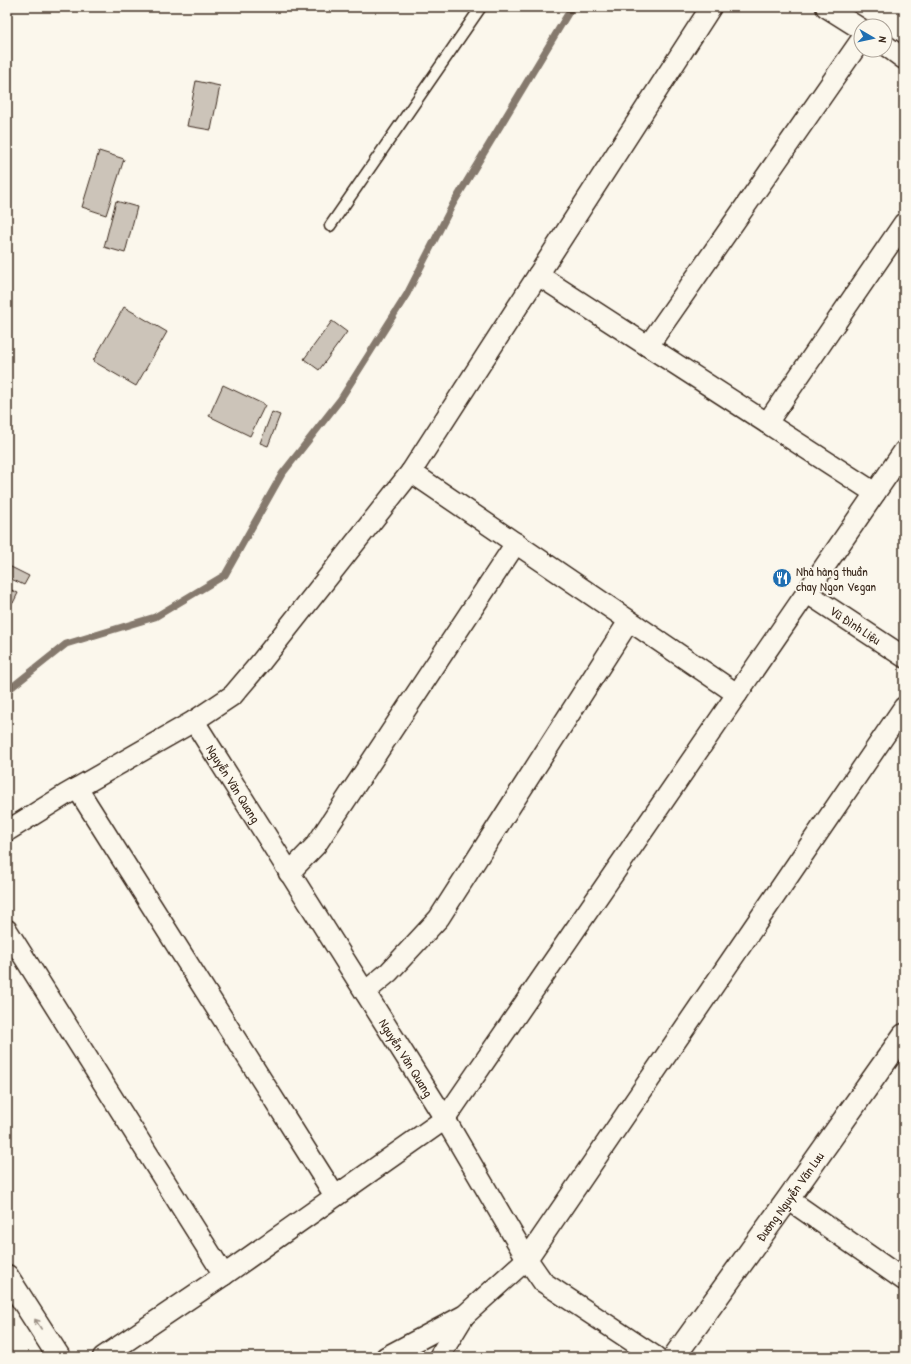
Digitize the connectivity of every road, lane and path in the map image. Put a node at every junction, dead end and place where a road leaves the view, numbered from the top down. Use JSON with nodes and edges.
{"nodes":[{"id":1,"x":481,"y":7,"type":"edge"},
{"id":2,"x":711,"y":7,"type":"edge"},
{"id":3,"x":826,"y":7,"type":"edge"},
{"id":4,"x":853,"y":24,"type":"edge"},
{"id":5,"x":853,"y":51,"type":"edge"},
{"id":6,"x":893,"y":51,"type":"edge"},
{"id":7,"x":904,"y":59,"type":"edge"},
{"id":8,"x":904,"y":223,"type":"edge"},
{"id":9,"x":330,"y":226,"type":"dead end"},
{"id":10,"x":538,"y":275,"type":"junction"},
{"id":11,"x":648,"y":346,"type":"junction"},
{"id":12,"x":767,"y":423,"type":"junction"},
{"id":13,"x":904,"y":451,"type":"edge"},
{"id":14,"x":411,"y":472,"type":"junction"},
{"id":15,"x":875,"y":493,"type":"junction"},
{"id":16,"x":516,"y":543,"type":"junction"},
{"id":17,"x":807,"y":593,"type":"junction"},
{"id":18,"x":629,"y":621,"type":"junction"},
{"id":19,"x":904,"y":657,"type":"edge"},
{"id":20,"x":737,"y":694,"type":"junction"},
{"id":21,"x":904,"y":707,"type":"edge"},
{"id":22,"x":194,"y":721,"type":"junction"},
{"id":23,"x":77,"y":788,"type":"junction"},
{"id":24,"x":7,"y":831,"type":"edge"},
{"id":25,"x":289,"y":873,"type":"junction"},
{"id":26,"x":7,"y":930,"type":"edge"},
{"id":27,"x":365,"y":992,"type":"junction"},
{"id":28,"x":904,"y":1035,"type":"edge"},
{"id":29,"x":445,"y":1119,"type":"junction"},
{"id":30,"x":335,"y":1196,"type":"junction"},
{"id":31,"x":788,"y":1199,"type":"junction"},
{"id":32,"x":526,"y":1259,"type":"junction"},
{"id":33,"x":224,"y":1275,"type":"junction"},
{"id":34,"x":7,"y":1276,"type":"edge"},
{"id":35,"x":904,"y":1280,"type":"edge"},
{"id":36,"x":465,"y":1315,"type":"junction"},
{"id":37,"x":59,"y":1357,"type":"edge"},
{"id":38,"x":103,"y":1357,"type":"edge"},
{"id":39,"x":386,"y":1357,"type":"edge"},
{"id":40,"x":439,"y":1357,"type":"edge"},
{"id":41,"x":656,"y":1357,"type":"edge"},
{"id":42,"x":674,"y":1357,"type":"edge"}],
"edges":[{"from":1,"to":9,"type":"lane"},
{"from":2,"to":10,"type":"street"},
{"from":3,"to":4,"type":"street"},
{"from":5,"to":11,"type":"street"},
{"from":6,"to":7,"type":"street"},
{"from":8,"to":12,"type":"street"},
{"from":10,"to":11,"type":"street"},
{"from":10,"to":14,"type":"street"},
{"from":11,"to":12,"type":"street"},
{"from":12,"to":15,"type":"street"},
{"from":13,"to":15,"type":"street"},
{"from":14,"to":16,"type":"street"},
{"from":14,"to":22,"type":"street"},
{"from":15,"to":17,"type":"street"},
{"from":16,"to":18,"type":"street"},
{"from":16,"to":25,"type":"street"},
{"from":17,"to":19,"type":"street","name":"Vũ Đình Liệu"},
{"from":17,"to":20,"type":"street"},
{"from":18,"to":20,"type":"street"},
{"from":18,"to":27,"type":"street"},
{"from":20,"to":29,"type":"street"},
{"from":21,"to":32,"type":"street"},
{"from":22,"to":23,"type":"street"},
{"from":22,"to":25,"type":"street","name":"Nguyễn Văn Quang"},
{"from":23,"to":24,"type":"street"},
{"from":23,"to":30,"type":"street"},
{"from":25,"to":27,"type":"street","name":"Nguyễn Văn Quang"},
{"from":26,"to":33,"type":"street"},
{"from":27,"to":29,"type":"street","name":"Nguyễn Văn Quang"},
{"from":28,"to":31,"type":"street","name":"Đường Nguyễn Văn Lưu"},
{"from":29,"to":30,"type":"street"},
{"from":29,"to":32,"type":"street","name":"Nguyễn Văn Quang"},
{"from":30,"to":33,"type":"street"},
{"from":31,"to":35,"type":"street"},
{"from":31,"to":42,"type":"street","name":"Đường Nguyễn Văn Lưu"},
{"from":32,"to":36,"type":"street"},
{"from":32,"to":41,"type":"street","name":"Nguyễn Văn Quang"},
{"from":33,"to":38,"type":"street"},
{"from":37,"to":34,"type":"street","one_way":true},
{"from":36,"to":39,"type":"street"},
{"from":36,"to":40,"type":"street"}]}
